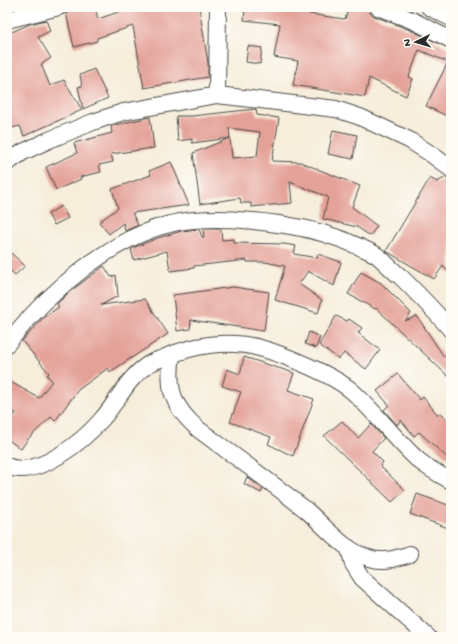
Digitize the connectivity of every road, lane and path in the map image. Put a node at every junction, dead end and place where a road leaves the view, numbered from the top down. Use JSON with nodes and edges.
{"nodes":[{"id":1,"x":59,"y":7,"type":"edge"},
{"id":2,"x":218,"y":7,"type":"edge"},
{"id":3,"x":378,"y":7,"type":"edge"},
{"id":4,"x":429,"y":7,"type":"edge"},
{"id":5,"x":451,"y":18,"type":"edge"},
{"id":6,"x":7,"y":20,"type":"edge"},
{"id":7,"x":451,"y":40,"type":"edge"},
{"id":8,"x":217,"y":95,"type":"junction"},
{"id":9,"x":7,"y":163,"type":"edge"},
{"id":10,"x":451,"y":169,"type":"edge"},
{"id":11,"x":451,"y":330,"type":"edge"},
{"id":12,"x":7,"y":344,"type":"edge"},
{"id":13,"x":172,"y":354,"type":"junction"},
{"id":14,"x":7,"y":466,"type":"edge"},
{"id":15,"x":451,"y":481,"type":"edge"},
{"id":16,"x":349,"y":548,"type":"junction"},
{"id":17,"x":410,"y":554,"type":"dead end"},
{"id":18,"x":428,"y":637,"type":"edge"}],
"edges":[{"from":1,"to":6,"type":"street"},
{"from":2,"to":8,"type":"street"},
{"from":3,"to":7,"type":"street"},
{"from":4,"to":5,"type":"street"},
{"from":8,"to":9,"type":"street"},
{"from":8,"to":10,"type":"street"},
{"from":11,"to":12,"type":"street"},
{"from":13,"to":14,"type":"street"},
{"from":13,"to":15,"type":"street"},
{"from":13,"to":16,"type":"street"},
{"from":16,"to":17,"type":"street"},
{"from":16,"to":18,"type":"street"}]}
